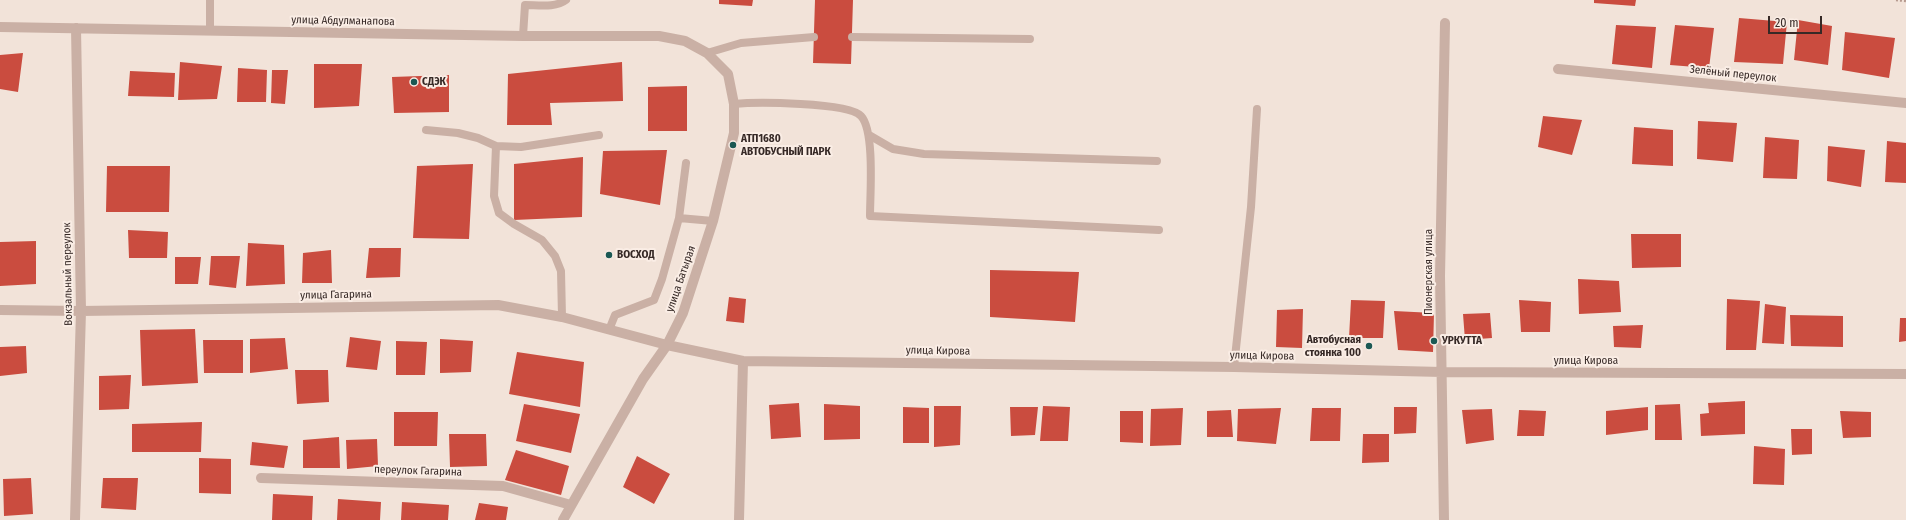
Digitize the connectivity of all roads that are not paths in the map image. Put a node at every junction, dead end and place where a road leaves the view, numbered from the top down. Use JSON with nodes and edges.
{"nodes":[{"id":1,"x":210,"y":0,"type":"edge"},
{"id":2,"x":566,"y":0,"type":"edge"},
{"id":3,"x":1445,"y":23,"type":"dead end"},
{"id":4,"x":0,"y":27,"type":"edge"},
{"id":5,"x":76,"y":28,"type":"junction"},
{"id":6,"x":210,"y":30,"type":"junction"},
{"id":7,"x":523,"y":36,"type":"junction"},
{"id":8,"x":814,"y":37,"type":"dead end"},
{"id":9,"x":852,"y":37,"type":"dead end"},
{"id":10,"x":1030,"y":39,"type":"dead end"},
{"id":11,"x":685,"y":41,"type":"joint"},
{"id":12,"x":707,"y":53,"type":"junction"},
{"id":13,"x":1558,"y":68,"type":"dead end"},
{"id":14,"x":1906,"y":103,"type":"edge"},
{"id":15,"x":734,"y":104,"type":"junction"},
{"id":16,"x":1257,"y":109,"type":"dead end"},
{"id":17,"x":426,"y":130,"type":"dead end"},
{"id":18,"x":599,"y":134,"type":"dead end"},
{"id":19,"x":869,"y":135,"type":"junction"},
{"id":20,"x":496,"y":146,"type":"junction"},
{"id":21,"x":1157,"y":161,"type":"dead end"},
{"id":22,"x":686,"y":163,"type":"dead end"},
{"id":23,"x":679,"y":218,"type":"junction"},
{"id":24,"x":714,"y":221,"type":"junction"},
{"id":25,"x":1159,"y":230,"type":"dead end"},
{"id":26,"x":0,"y":310,"type":"edge"},
{"id":27,"x":81,"y":311,"type":"junction"},
{"id":28,"x":562,"y":316,"type":"junction"},
{"id":29,"x":609,"y":330,"type":"junction"},
{"id":30,"x":667,"y":345,"type":"junction"},
{"id":31,"x":743,"y":361,"type":"junction"},
{"id":32,"x":1234,"y":367,"type":"junction"},
{"id":33,"x":1442,"y":372,"type":"junction"},
{"id":34,"x":1906,"y":374,"type":"edge"},
{"id":35,"x":261,"y":478,"type":"dead end"},
{"id":36,"x":571,"y":505,"type":"junction"},
{"id":37,"x":75,"y":520,"type":"edge"},
{"id":38,"x":563,"y":520,"type":"edge"},
{"id":39,"x":739,"y":520,"type":"edge"},
{"id":40,"x":1444,"y":520,"type":"edge"}],
"edges":[{"from":1,"to":6,"type":"lane"},
{"from":2,"to":7,"type":"lane"},
{"from":3,"to":33,"type":"street","name":"Пионерская улица"},
{"from":4,"to":5,"type":"street","name":"улица Абдулманапова"},
{"from":5,"to":6,"type":"street","name":"улица Абдулманапова"},
{"from":5,"to":27,"type":"street","name":"Вокзальный переулок"},
{"from":6,"to":7,"type":"street","name":"улица Абдулманапова"},
{"from":7,"to":11,"type":"street","name":"улица Абдулманапова"},
{"from":8,"to":12,"type":"lane"},
{"from":9,"to":10,"type":"lane"},
{"from":11,"to":12,"type":"street","name":"улица Батырая"},
{"from":12,"to":15,"type":"street","name":"улица Батырая"},
{"from":13,"to":14,"type":"street","name":"Зелёный переулок"},
{"from":15,"to":19,"type":"lane"},
{"from":15,"to":24,"type":"street","name":"улица Батырая"},
{"from":16,"to":32,"type":"lane"},
{"from":17,"to":20,"type":"lane"},
{"from":18,"to":20,"type":"lane"},
{"from":19,"to":21,"type":"lane"},
{"from":19,"to":25,"type":"lane"},
{"from":20,"to":28,"type":"lane"},
{"from":22,"to":23,"type":"lane"},
{"from":23,"to":24,"type":"lane"},
{"from":23,"to":29,"type":"lane"},
{"from":24,"to":30,"type":"street","name":"улица Батырая"},
{"from":26,"to":27,"type":"street","name":"улица Гагарина"},
{"from":27,"to":28,"type":"street","name":"улица Гагарина"},
{"from":27,"to":37,"type":"street","name":"Вокзальный переулок"},
{"from":28,"to":29,"type":"street","name":"улица Гагарина"},
{"from":29,"to":30,"type":"street","name":"улица Гагарина"},
{"from":30,"to":31,"type":"street","name":"улица Кирова"},
{"from":30,"to":36,"type":"street","name":"улица Батырая"},
{"from":31,"to":32,"type":"street","name":"улица Кирова"},
{"from":31,"to":39,"type":"street"},
{"from":32,"to":33,"type":"street","name":"улица Кирова"},
{"from":33,"to":34,"type":"street","name":"улица Кирова"},
{"from":33,"to":40,"type":"street","name":"Пионерская улица"},
{"from":35,"to":36,"type":"street","name":"переулок Гагарина"},
{"from":36,"to":38,"type":"street","name":"улица Батырая"}]}
